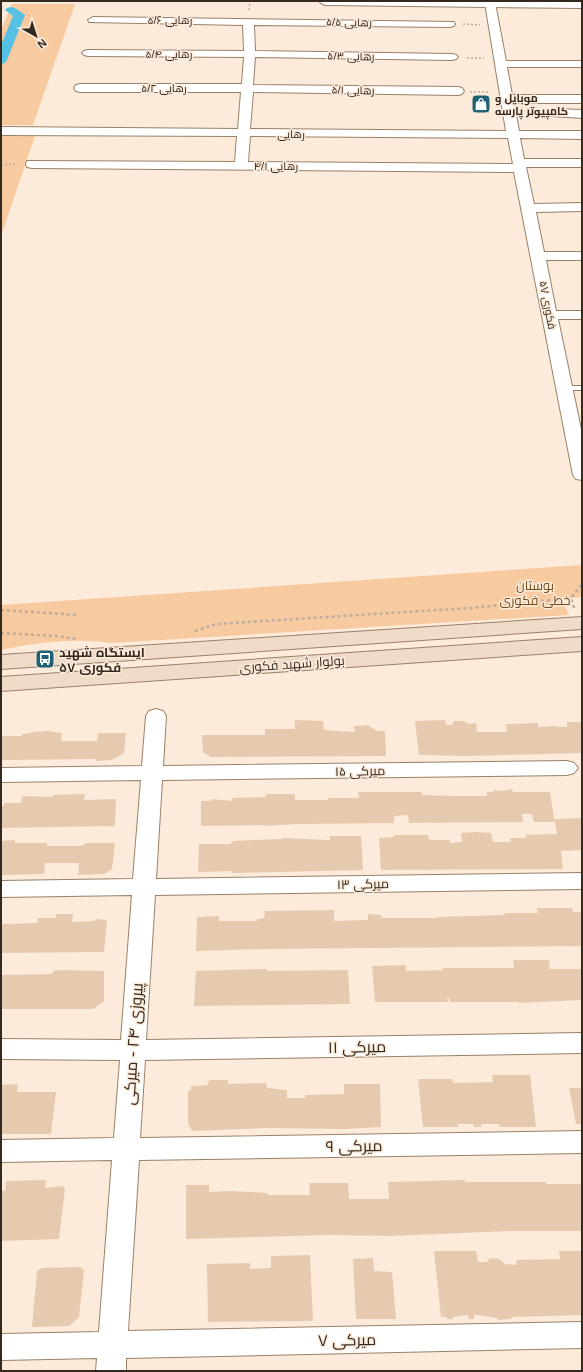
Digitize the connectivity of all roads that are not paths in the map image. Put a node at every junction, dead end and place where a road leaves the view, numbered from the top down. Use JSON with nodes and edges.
{"nodes":[{"id":1,"x":325,"y":1,"type":"edge"},
{"id":2,"x":490,"y":2,"type":"edge"},
{"id":3,"x":582,"y":4,"type":"edge"},
{"id":4,"x":93,"y":20,"type":"dead end"},
{"id":5,"x":248,"y":21,"type":"junction"},
{"id":6,"x":450,"y":24,"type":"road end"},
{"id":7,"x":88,"y":53,"type":"dead end"},
{"id":8,"x":250,"y":54,"type":"junction"},
{"id":9,"x":452,"y":57,"type":"road end"},
{"id":10,"x":500,"y":61,"type":"junction"},
{"id":11,"x":582,"y":64,"type":"edge"},
{"id":12,"x":80,"y":88,"type":"dead end"},
{"id":13,"x":248,"y":88,"type":"junction"},
{"id":14,"x":458,"y":91,"type":"road end"},
{"id":15,"x":506,"y":95,"type":"junction"},
{"id":16,"x":582,"y":99,"type":"edge"},
{"id":17,"x":555,"y":113,"type":"dead end"},
{"id":18,"x":582,"y":114,"type":"edge"},
{"id":19,"x":1,"y":132,"type":"edge"},
{"id":20,"x":244,"y":134,"type":"junction"},
{"id":21,"x":513,"y":134,"type":"junction"},
{"id":22,"x":582,"y":135,"type":"edge"},
{"id":23,"x":582,"y":163,"type":"edge"},
{"id":24,"x":32,"y":164,"type":"dead end"},
{"id":25,"x":519,"y":165,"type":"junction"},
{"id":26,"x":241,"y":166,"type":"junction"},
{"id":27,"x":582,"y":207,"type":"edge"},
{"id":28,"x":528,"y":208,"type":"junction"},
{"id":29,"x":538,"y":256,"type":"junction"},
{"id":30,"x":582,"y":256,"type":"edge"},
{"id":31,"x":550,"y":315,"type":"junction"},
{"id":32,"x":582,"y":315,"type":"edge"},
{"id":33,"x":564,"y":388,"type":"junction"},
{"id":34,"x":582,"y":388,"type":"edge"},
{"id":35,"x":582,"y":475,"type":"edge"},
{"id":36,"x":581,"y":630,"type":"edge"},
{"id":37,"x":1,"y":662,"type":"edge"},
{"id":38,"x":1,"y":684,"type":"edge"},
{"id":39,"x":156,"y":716,"type":"dead end"},
{"id":40,"x":567,"y":768,"type":"dead end"},
{"id":41,"x":152,"y":773,"type":"junction"},
{"id":42,"x":1,"y":775,"type":"edge"},
{"id":43,"x":582,"y":881,"type":"edge"},
{"id":44,"x":144,"y":887,"type":"junction"},
{"id":45,"x":1,"y":889,"type":"edge"},
{"id":46,"x":582,"y":1043,"type":"edge"},
{"id":47,"x":1,"y":1049,"type":"edge"},
{"id":48,"x":132,"y":1050,"type":"junction"},
{"id":49,"x":582,"y":1142,"type":"edge"},
{"id":50,"x":126,"y":1149,"type":"junction"},
{"id":51,"x":1,"y":1151,"type":"edge"},
{"id":52,"x":582,"y":1335,"type":"edge"},
{"id":53,"x":1,"y":1347,"type":"edge"},
{"id":54,"x":112,"y":1358,"type":"edge"}],
"edges":[{"from":1,"to":2,"type":"street"},
{"from":2,"to":3,"type":"street"},
{"from":2,"to":10,"type":"street","name":"فکوری ۵۷"},
{"from":4,"to":5,"type":"street","name":"رهایی ۵/۶"},
{"from":5,"to":6,"type":"street","name":"رهایی ۵/۵"},
{"from":5,"to":8,"type":"street"},
{"from":7,"to":8,"type":"street","name":"رهایی ۵/۴"},
{"from":8,"to":9,"type":"street","name":"رهایی ۵/۳"},
{"from":8,"to":13,"type":"street"},
{"from":10,"to":11,"type":"street"},
{"from":10,"to":15,"type":"street","name":"فکوری ۵۷"},
{"from":12,"to":13,"type":"street","name":"رهایی ۵/۲"},
{"from":13,"to":14,"type":"street","name":"رهایی ۵/۱"},
{"from":13,"to":20,"type":"street"},
{"from":15,"to":16,"type":"street"},
{"from":15,"to":21,"type":"street","name":"فکوری ۵۷"},
{"from":17,"to":18,"type":"street"},
{"from":19,"to":20,"type":"street","name":"رهایی"},
{"from":20,"to":21,"type":"street","name":"رهایی"},
{"from":20,"to":26,"type":"street"},
{"from":21,"to":22,"type":"street","name":"رهایی"},
{"from":21,"to":25,"type":"street","name":"فکوری ۵۷"},
{"from":23,"to":25,"type":"street","name":"رهایی ۴/۱"},
{"from":24,"to":26,"type":"street","name":"رهایی ۴/۱"},
{"from":25,"to":26,"type":"street","name":"رهایی ۴/۱"},
{"from":25,"to":28,"type":"street","name":"فکوری ۵۷"},
{"from":27,"to":28,"type":"street"},
{"from":28,"to":29,"type":"street","name":"فکوری ۵۷"},
{"from":29,"to":30,"type":"street"},
{"from":29,"to":31,"type":"street","name":"فکوری ۵۷"},
{"from":31,"to":32,"type":"street"},
{"from":31,"to":33,"type":"street","name":"فکوری ۵۷"},
{"from":33,"to":34,"type":"lane"},
{"from":33,"to":35,"type":"street","name":"فکوری ۵۷"},
{"from":36,"to":37,"type":"main road","name":"بولوار شهید فکوری"},
{"from":36,"to":38,"type":"main road","name":"بولوار شهید فکوری"},
{"from":39,"to":41,"type":"street","name":"پیروزی ۲۴ - میرکی"},
{"from":40,"to":41,"type":"street","name":"میرکی ۱۵"},
{"from":41,"to":42,"type":"street","name":"میرکی ۱۵"},
{"from":41,"to":44,"type":"street","name":"پیروزی ۲۴ - میرکی"},
{"from":43,"to":44,"type":"street","name":"میرکی ۱۳"},
{"from":44,"to":45,"type":"street","name":"میرکی ۱۳"},
{"from":44,"to":48,"type":"street","name":"پیروزی ۲۴ - میرکی"},
{"from":46,"to":48,"type":"street","name":"میرکی ۱۱"},
{"from":47,"to":48,"type":"street","name":"میرکی ۱۱"},
{"from":48,"to":50,"type":"street","name":"پیروزی ۲۴ - میرکی"},
{"from":49,"to":50,"type":"street","name":"میرکی ۹"},
{"from":50,"to":51,"type":"street","name":"میرکی ۹"},
{"from":50,"to":54,"type":"street","name":"پیروزی ۲۴ - میرکی"},
{"from":52,"to":54,"type":"street","name":"میرکی ۷"},
{"from":53,"to":54,"type":"street","name":"میرکی ۷"}]}
